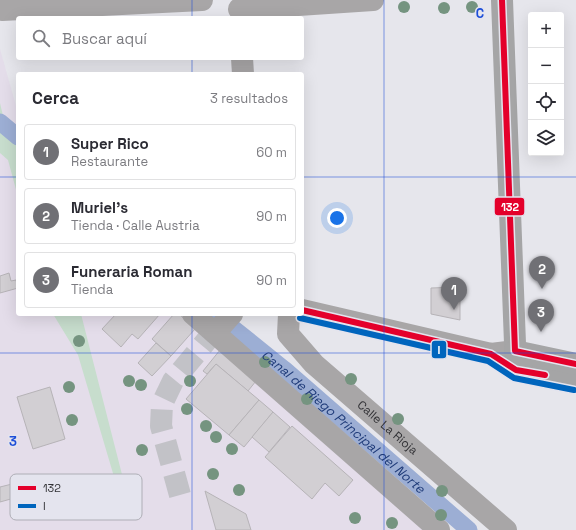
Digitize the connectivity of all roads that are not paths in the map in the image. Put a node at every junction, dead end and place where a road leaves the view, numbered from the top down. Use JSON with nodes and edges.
{"nodes":[{"id":1,"x":202,"y":0,"type":"edge"},
{"id":2,"x":374,"y":0,"type":"edge"},
{"id":3,"x":502,"y":0,"type":"edge"},
{"id":4,"x":239,"y":9,"type":"edge"},
{"id":5,"x":2,"y":10,"type":"dead end"},
{"id":6,"x":242,"y":60,"type":"edge"},
{"id":7,"x":243,"y":72,"type":"edge"},
{"id":8,"x":304,"y":310,"type":"edge"},
{"id":9,"x":199,"y":316,"type":"edge"},
{"id":10,"x":289,"y":316,"type":"edge"},
{"id":11,"x":222,"y":324,"type":"edge"},
{"id":12,"x":516,"y":360,"type":"junction"},
{"id":13,"x":576,"y":364,"type":"edge"},
{"id":14,"x":576,"y":382,"type":"edge"},
{"id":15,"x":439,"y":530,"type":"edge"},
{"id":16,"x":506,"y":530,"type":"edge"}],
"edges":[{"from":1,"to":5,"type":"street"},
{"from":2,"to":4,"type":"street"},
{"from":3,"to":12,"type":"highway"},
{"from":6,"to":7,"type":"street"},
{"from":8,"to":12,"type":"street"},
{"from":9,"to":11,"type":"street"},
{"from":10,"to":16,"type":"street","name":"Calle La Rioja"},
{"from":11,"to":15,"type":"street"},
{"from":12,"to":13,"type":"highway"},
{"from":12,"to":14,"type":"highway"}]}
